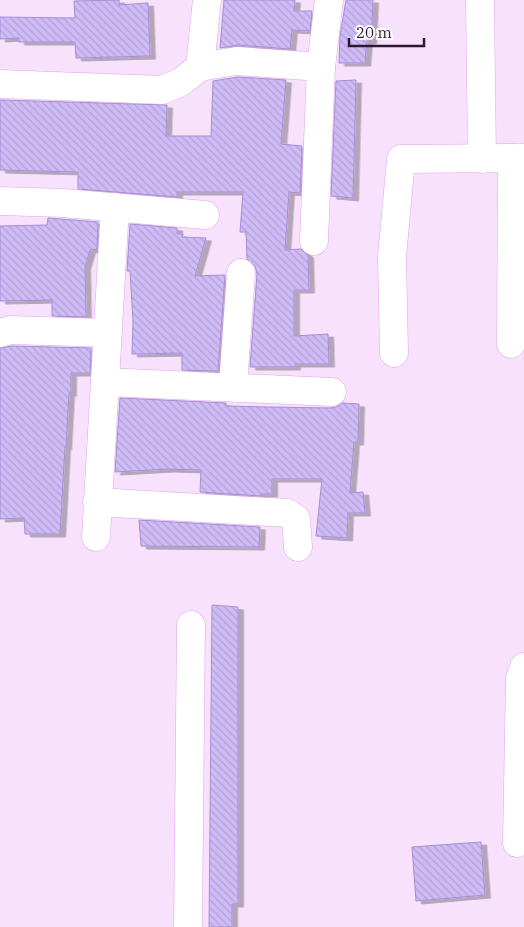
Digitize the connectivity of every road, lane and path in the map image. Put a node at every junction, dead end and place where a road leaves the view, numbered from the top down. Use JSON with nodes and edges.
{"nodes":[{"id":1,"x":206,"y":0,"type":"edge"},
{"id":2,"x":329,"y":0,"type":"edge"},
{"id":3,"x":480,"y":0,"type":"edge"},
{"id":4,"x":200,"y":67,"type":"junction"},
{"id":5,"x":322,"y":67,"type":"junction"},
{"id":6,"x":0,"y":84,"type":"edge"},
{"id":7,"x":518,"y":158,"type":"edge"},
{"id":8,"x":482,"y":159,"type":"junction"},
{"id":9,"x":0,"y":201,"type":"edge"},
{"id":10,"x":115,"y":207,"type":"junction"},
{"id":11,"x":205,"y":215,"type":"dead end"},
{"id":12,"x":314,"y":241,"type":"dead end"},
{"id":13,"x":241,"y":273,"type":"dead end"},
{"id":14,"x":0,"y":333,"type":"edge"},
{"id":15,"x":107,"y":334,"type":"junction"},
{"id":16,"x":511,"y":344,"type":"dead end"},
{"id":17,"x":394,"y":354,"type":"dead end"},
{"id":18,"x":105,"y":382,"type":"junction"},
{"id":19,"x":233,"y":386,"type":"junction"},
{"id":20,"x":332,"y":392,"type":"dead end"},
{"id":21,"x":97,"y":502,"type":"junction"},
{"id":22,"x":96,"y":537,"type":"dead end"},
{"id":23,"x":298,"y":547,"type":"dead end"},
{"id":24,"x":191,"y":626,"type":"dead end"},
{"id":25,"x":524,"y":667,"type":"edge"},
{"id":26,"x":517,"y":843,"type":"dead end"},
{"id":27,"x":188,"y":927,"type":"edge"}],
"edges":[{"from":1,"to":4,"type":"street"},
{"from":2,"to":5,"type":"street"},
{"from":3,"to":8,"type":"street"},
{"from":4,"to":5,"type":"street"},
{"from":4,"to":6,"type":"street"},
{"from":5,"to":12,"type":"street"},
{"from":7,"to":8,"type":"street"},
{"from":7,"to":16,"type":"street"},
{"from":8,"to":17,"type":"street"},
{"from":9,"to":10,"type":"street"},
{"from":10,"to":11,"type":"street"},
{"from":10,"to":15,"type":"street"},
{"from":13,"to":19,"type":"street"},
{"from":14,"to":15,"type":"street"},
{"from":15,"to":18,"type":"street"},
{"from":18,"to":19,"type":"street"},
{"from":18,"to":21,"type":"street"},
{"from":19,"to":20,"type":"street"},
{"from":21,"to":22,"type":"street"},
{"from":21,"to":23,"type":"street"},
{"from":24,"to":27,"type":"street"},
{"from":25,"to":26,"type":"street"}]}
